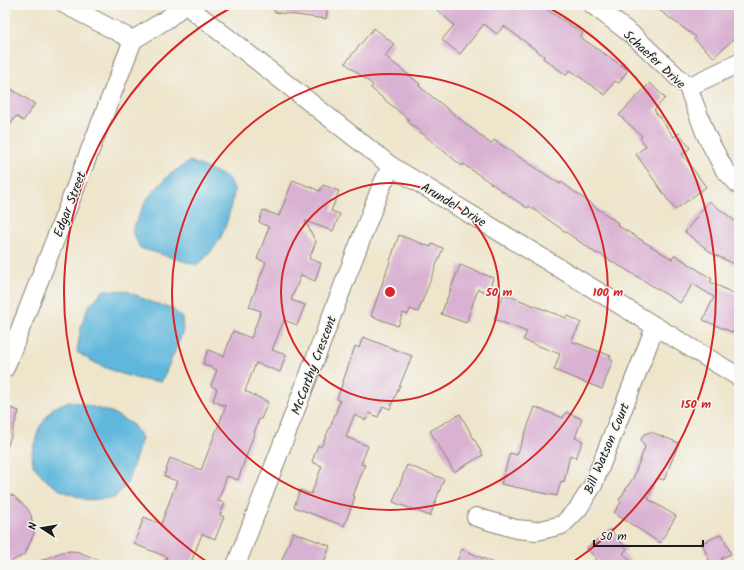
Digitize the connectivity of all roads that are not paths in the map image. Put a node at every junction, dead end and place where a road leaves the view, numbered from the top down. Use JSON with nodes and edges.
{"nodes":[{"id":1,"x":66,"y":5,"type":"edge"},
{"id":2,"x":185,"y":5,"type":"edge"},
{"id":3,"x":593,"y":5,"type":"edge"},
{"id":4,"x":133,"y":40,"type":"junction"},
{"id":5,"x":739,"y":63,"type":"edge"},
{"id":6,"x":688,"y":87,"type":"junction"},
{"id":7,"x":391,"y":166,"type":"junction"},
{"id":8,"x":739,"y":185,"type":"edge"},
{"id":9,"x":655,"y":327,"type":"junction"},
{"id":10,"x":5,"y":368,"type":"edge"},
{"id":11,"x":739,"y":377,"type":"edge"},
{"id":12,"x":476,"y":516,"type":"dead end"},
{"id":13,"x":236,"y":565,"type":"edge"}],
"edges":[{"from":1,"to":4,"type":"street"},
{"from":2,"to":4,"type":"street"},
{"from":2,"to":7,"type":"street","name":"Arundel Drive"},
{"from":3,"to":6,"type":"street","name":"Schaefer Drive"},
{"from":4,"to":10,"type":"street","name":"Edgar Street"},
{"from":5,"to":6,"type":"street"},
{"from":6,"to":8,"type":"street","name":"Schaefer Drive"},
{"from":7,"to":9,"type":"street","name":"Arundel Drive"},
{"from":7,"to":13,"type":"street","name":"McCarthy Crescent"},
{"from":9,"to":11,"type":"street","name":"Arundel Drive"},
{"from":9,"to":12,"type":"street","name":"Bill Watson Court"}]}
